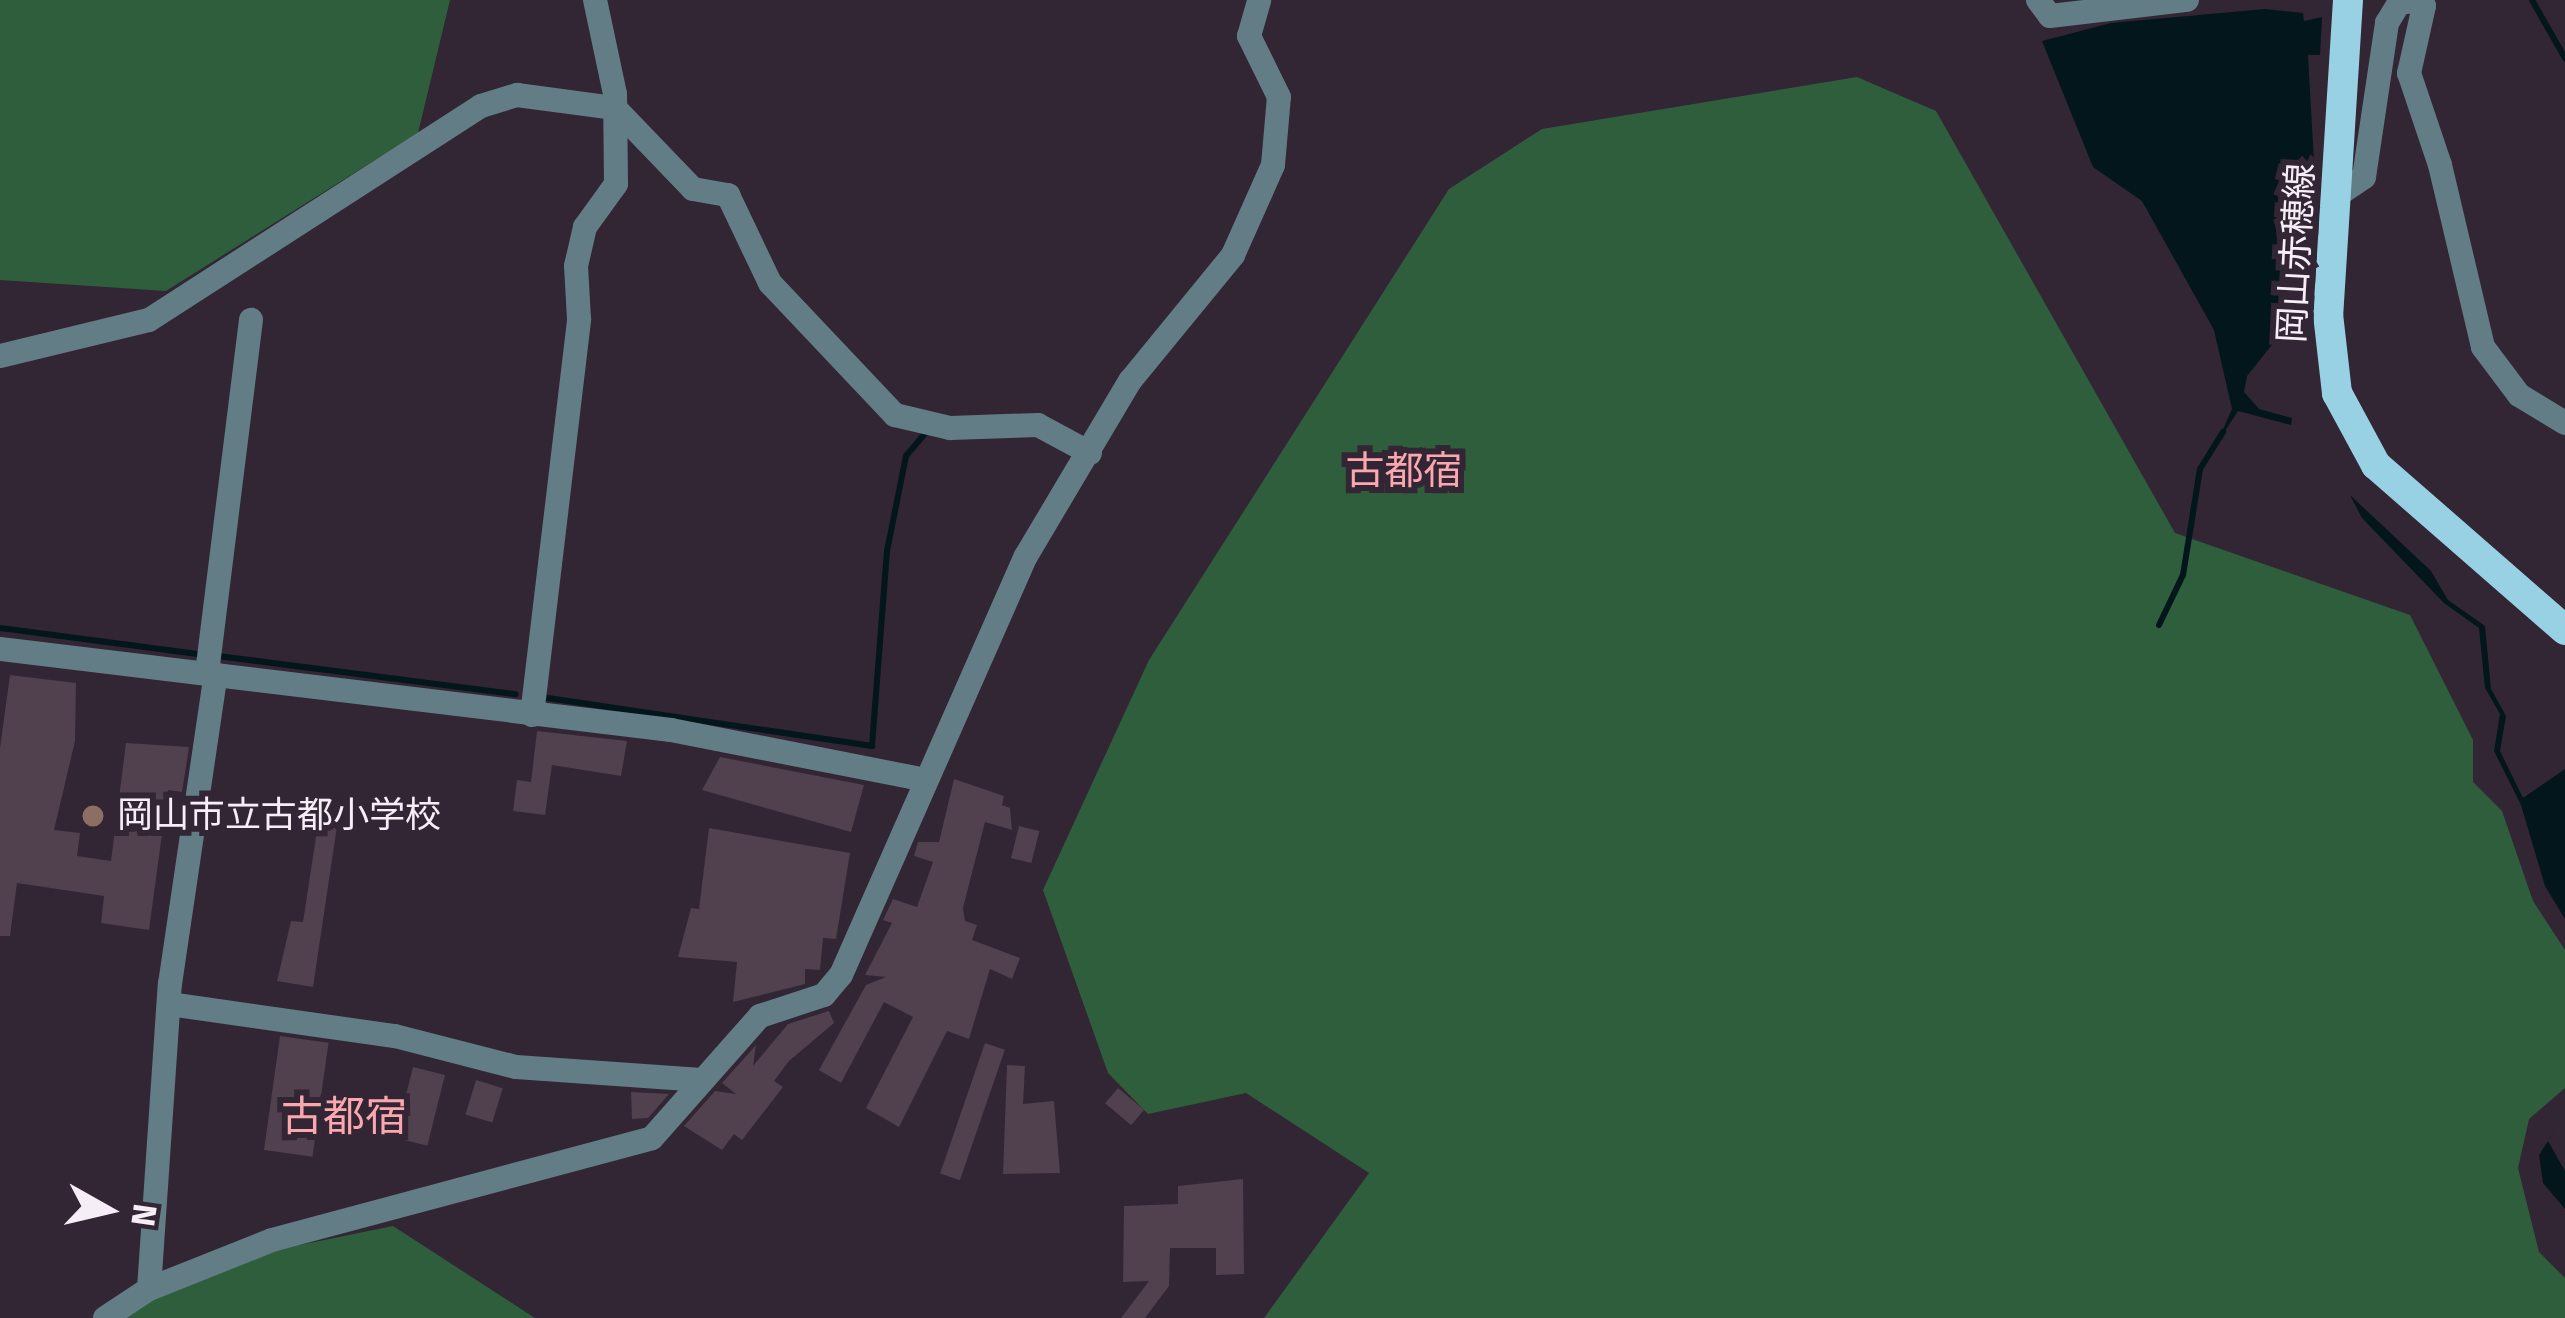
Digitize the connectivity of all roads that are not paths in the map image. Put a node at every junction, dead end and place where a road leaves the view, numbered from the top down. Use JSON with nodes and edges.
{"nodes":[{"id":1,"x":595,"y":0,"type":"edge"},
{"id":2,"x":1259,"y":0,"type":"edge"},
{"id":3,"x":2038,"y":0,"type":"edge"},
{"id":4,"x":2187,"y":0,"type":"edge"},
{"id":5,"x":2348,"y":0,"type":"edge"},
{"id":6,"x":615,"y":108,"type":"junction"},
{"id":7,"x":2339,"y":194,"type":"junction"},
{"id":8,"x":251,"y":320,"type":"dead end"},
{"id":9,"x":0,"y":356,"type":"edge"},
{"id":10,"x":2565,"y":423,"type":"edge"},
{"id":11,"x":1090,"y":453,"type":"junction"},
{"id":12,"x":2565,"y":629,"type":"edge"},
{"id":13,"x":0,"y":649,"type":"edge"},
{"id":14,"x":210,"y":664,"type":"junction"},
{"id":15,"x":532,"y":715,"type":"junction"},
{"id":16,"x":926,"y":780,"type":"junction"},
{"id":17,"x":169,"y":1004,"type":"junction"},
{"id":18,"x":702,"y":1080,"type":"junction"},
{"id":19,"x":149,"y":1289,"type":"junction"},
{"id":20,"x":106,"y":1318,"type":"edge"}],
"edges":[{"from":1,"to":6,"type":"street"},
{"from":2,"to":11,"type":"street"},
{"from":3,"to":4,"type":"street"},
{"from":5,"to":7,"type":"main road","name":"岡山赤穂線"},
{"from":6,"to":9,"type":"street"},
{"from":6,"to":11,"type":"street"},
{"from":6,"to":15,"type":"street"},
{"from":7,"to":10,"type":"street"},
{"from":7,"to":12,"type":"main road","name":"岡山赤穂線"},
{"from":8,"to":14,"type":"street"},
{"from":11,"to":16,"type":"street"},
{"from":13,"to":14,"type":"street"},
{"from":14,"to":15,"type":"street"},
{"from":14,"to":17,"type":"street"},
{"from":15,"to":16,"type":"street"},
{"from":16,"to":18,"type":"street"},
{"from":17,"to":18,"type":"street"},
{"from":17,"to":19,"type":"street"},
{"from":18,"to":19,"type":"street"},
{"from":19,"to":20,"type":"street"}]}
